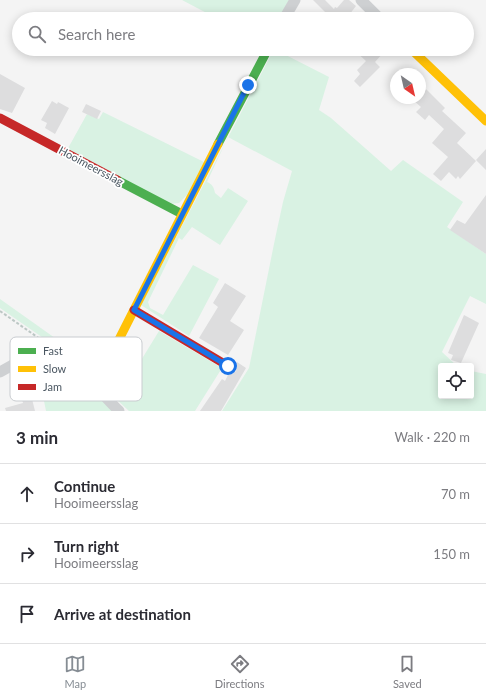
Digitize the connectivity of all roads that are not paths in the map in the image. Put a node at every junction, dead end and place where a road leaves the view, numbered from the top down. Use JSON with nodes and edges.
{"nodes":[{"id":1,"x":295,"y":0,"type":"edge"},
{"id":2,"x":361,"y":0,"type":"edge"},
{"id":3,"x":288,"y":12,"type":"edge"},
{"id":4,"x":373,"y":12,"type":"edge"},
{"id":5,"x":264,"y":56,"type":"edge"},
{"id":6,"x":418,"y":56,"type":"edge"},
{"id":7,"x":0,"y":118,"type":"edge"},
{"id":8,"x":486,"y":122,"type":"edge"},
{"id":9,"x":182,"y":214,"type":"junction"},
{"id":10,"x":134,"y":310,"type":"junction"},
{"id":11,"x":120,"y":337,"type":"edge"},
{"id":12,"x":10,"y":366,"type":"edge"},
{"id":13,"x":228,"y":366,"type":"dead end"},
{"id":14,"x":0,"y":372,"type":"edge"},
{"id":15,"x":109,"y":401,"type":"edge"},
{"id":16,"x":119,"y":411,"type":"edge"}],
"edges":[{"from":1,"to":3,"type":"street"},
{"from":2,"to":4,"type":"street"},
{"from":5,"to":9,"type":"street"},
{"from":6,"to":8,"type":"street"},
{"from":7,"to":9,"type":"street","name":"Hooimeersslag"},
{"from":9,"to":10,"type":"street"},
{"from":10,"to":11,"type":"street"},
{"from":10,"to":13,"type":"street"},
{"from":12,"to":14,"type":"street"},
{"from":15,"to":16,"type":"street"}]}
